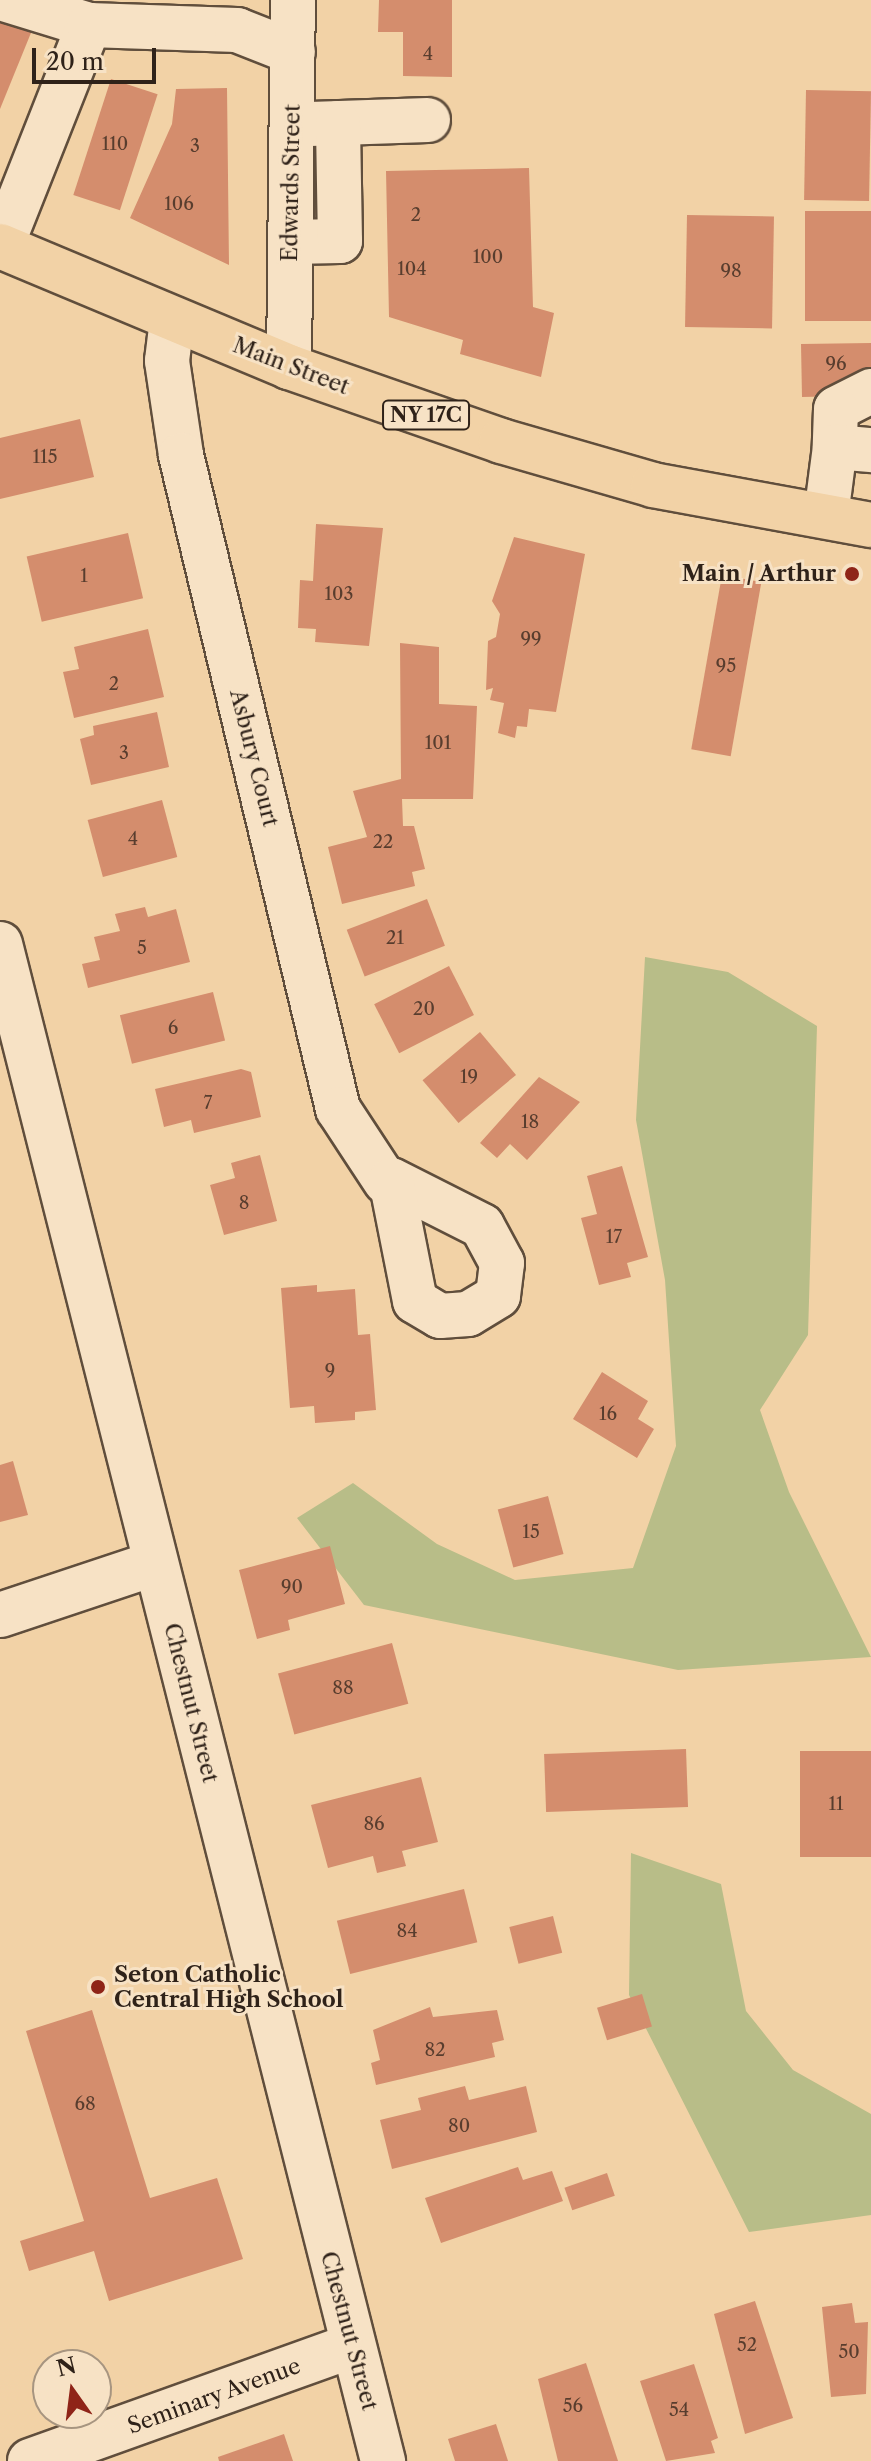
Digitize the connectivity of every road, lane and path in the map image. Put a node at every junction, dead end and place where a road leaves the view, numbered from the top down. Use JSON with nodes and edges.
{"nodes":[{"id":1,"x":7,"y":0,"type":"edge"},
{"id":2,"x":293,"y":0,"type":"edge"},
{"id":3,"x":89,"y":25,"type":"junction"},
{"id":4,"x":293,"y":52,"type":"junction"},
{"id":5,"x":428,"y":120,"type":"dead end"},
{"id":6,"x":338,"y":123,"type":"junction"},
{"id":7,"x":292,"y":124,"type":"junction"},
{"id":8,"x":290,"y":242,"type":"junction"},
{"id":9,"x":1,"y":246,"type":"edge"},
{"id":10,"x":172,"y":320,"type":"junction"},
{"id":11,"x":289,"y":367,"type":"junction"},
{"id":12,"x":871,"y":391,"type":"edge"},
{"id":13,"x":853,"y":448,"type":"edge"},
{"id":14,"x":826,"y":516,"type":"junction"},
{"id":15,"x":871,"y":525,"type":"edge"},
{"id":16,"x":0,"y":944,"type":"edge"},
{"id":17,"x":386,"y":1182,"type":"dead end"},
{"id":18,"x":156,"y":1563,"type":"junction"},
{"id":19,"x":0,"y":1615,"type":"edge"},
{"id":20,"x":352,"y":2346,"type":"junction"},
{"id":21,"x":30,"y":2461,"type":"edge"},
{"id":22,"x":383,"y":2461,"type":"edge"}],
"edges":[{"from":1,"to":3,"type":"street"},
{"from":2,"to":4,"type":"street","name":"Edwards Street"},
{"from":3,"to":4,"type":"street"},
{"from":3,"to":9,"type":"street"},
{"from":4,"to":7,"type":"street","name":"Edwards Street"},
{"from":5,"to":6,"type":"street"},
{"from":6,"to":7,"type":"street"},
{"from":6,"to":8,"type":"street"},
{"from":7,"to":8,"type":"street","name":"Edwards Street"},
{"from":8,"to":11,"type":"street","name":"Edwards Street"},
{"from":9,"to":10,"type":"main road","name":"Main Street","number":"NY 17C"},
{"from":10,"to":11,"type":"main road","name":"Main Street","number":"NY 17C"},
{"from":10,"to":17,"type":"street","name":"Asbury Court"},
{"from":11,"to":14,"type":"main road","name":"Main Street","number":"NY 17C"},
{"from":12,"to":13,"type":"street"},
{"from":13,"to":14,"type":"street"},
{"from":14,"to":15,"type":"main road","name":"Main Street","number":"NY 17C"},
{"from":16,"to":18,"type":"street","name":"Chestnut Street"},
{"from":18,"to":19,"type":"street"},
{"from":18,"to":20,"type":"street","name":"Chestnut Street"},
{"from":20,"to":21,"type":"street","name":"Seminary Avenue"},
{"from":20,"to":22,"type":"street","name":"Chestnut Street"}]}
